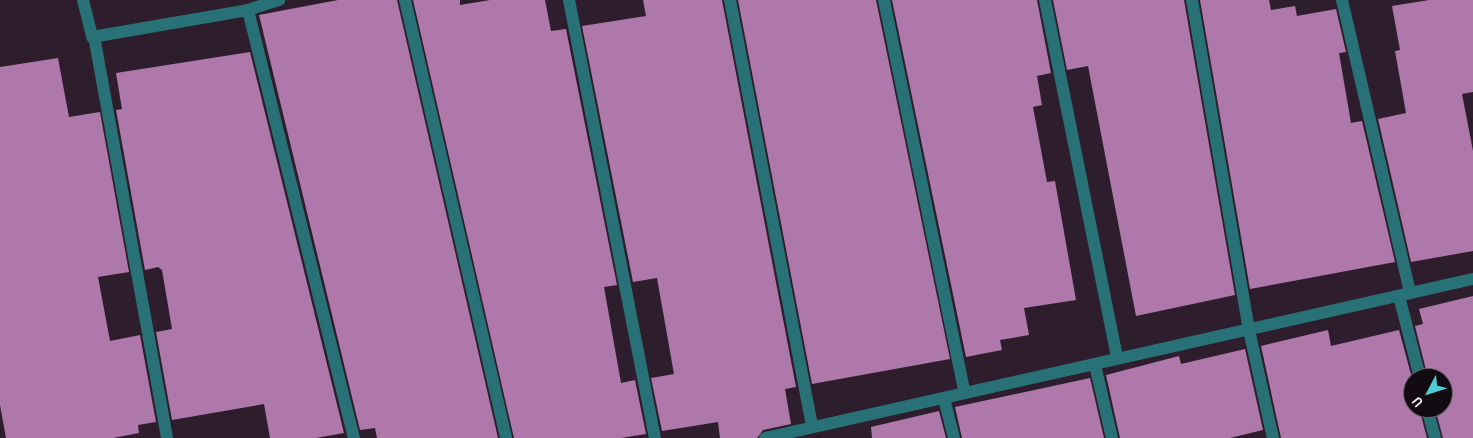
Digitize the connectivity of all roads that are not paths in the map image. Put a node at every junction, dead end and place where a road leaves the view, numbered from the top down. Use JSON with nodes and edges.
{"nodes":[{"id":1,"x":83,"y":0,"type":"edge"},
{"id":2,"x":279,"y":0,"type":"edge"},
{"id":3,"x":404,"y":0,"type":"edge"},
{"id":4,"x":569,"y":0,"type":"edge"},
{"id":5,"x":730,"y":0,"type":"edge"},
{"id":6,"x":884,"y":0,"type":"edge"},
{"id":7,"x":1044,"y":0,"type":"edge"},
{"id":8,"x":1192,"y":0,"type":"edge"},
{"id":9,"x":1342,"y":0,"type":"edge"},
{"id":10,"x":248,"y":10,"type":"junction"},
{"id":11,"x":94,"y":36,"type":"junction"},
{"id":12,"x":1473,"y":280,"type":"edge"},
{"id":13,"x":1405,"y":295,"type":"junction"},
{"id":14,"x":1249,"y":330,"type":"junction"},
{"id":15,"x":1117,"y":357,"type":"junction"},
{"id":16,"x":1094,"y":365,"type":"junction"},
{"id":17,"x":1418,"y":368,"type":"edge"},
{"id":18,"x":965,"y":393,"type":"junction"},
{"id":19,"x":944,"y":398,"type":"junction"},
{"id":20,"x":1430,"y":418,"type":"edge"},
{"id":21,"x":812,"y":427,"type":"junction"},
{"id":22,"x":788,"y":436,"type":"edge"},
{"id":23,"x":167,"y":438,"type":"edge"},
{"id":24,"x":354,"y":438,"type":"edge"},
{"id":25,"x":506,"y":438,"type":"edge"},
{"id":26,"x":655,"y":438,"type":"edge"},
{"id":27,"x":765,"y":438,"type":"edge"},
{"id":28,"x":954,"y":438,"type":"edge"},
{"id":29,"x":1112,"y":438,"type":"edge"},
{"id":30,"x":1273,"y":438,"type":"edge"},
{"id":31,"x":1435,"y":438,"type":"edge"}],
"edges":[{"from":1,"to":11,"type":"street"},
{"from":2,"to":10,"type":"street"},
{"from":3,"to":25,"type":"street"},
{"from":4,"to":26,"type":"street"},
{"from":5,"to":21,"type":"street"},
{"from":6,"to":18,"type":"street"},
{"from":7,"to":15,"type":"street"},
{"from":8,"to":14,"type":"street"},
{"from":9,"to":13,"type":"street"},
{"from":10,"to":11,"type":"street"},
{"from":10,"to":24,"type":"street"},
{"from":11,"to":23,"type":"street"},
{"from":12,"to":13,"type":"street"},
{"from":13,"to":14,"type":"street"},
{"from":13,"to":17,"type":"street"},
{"from":14,"to":15,"type":"street"},
{"from":14,"to":30,"type":"street"},
{"from":15,"to":16,"type":"street"},
{"from":16,"to":18,"type":"street"},
{"from":16,"to":29,"type":"street"},
{"from":18,"to":19,"type":"street"},
{"from":19,"to":21,"type":"street"},
{"from":19,"to":28,"type":"street"},
{"from":20,"to":31,"type":"street"},
{"from":21,"to":22,"type":"street"},
{"from":22,"to":27,"type":"street"}]}
